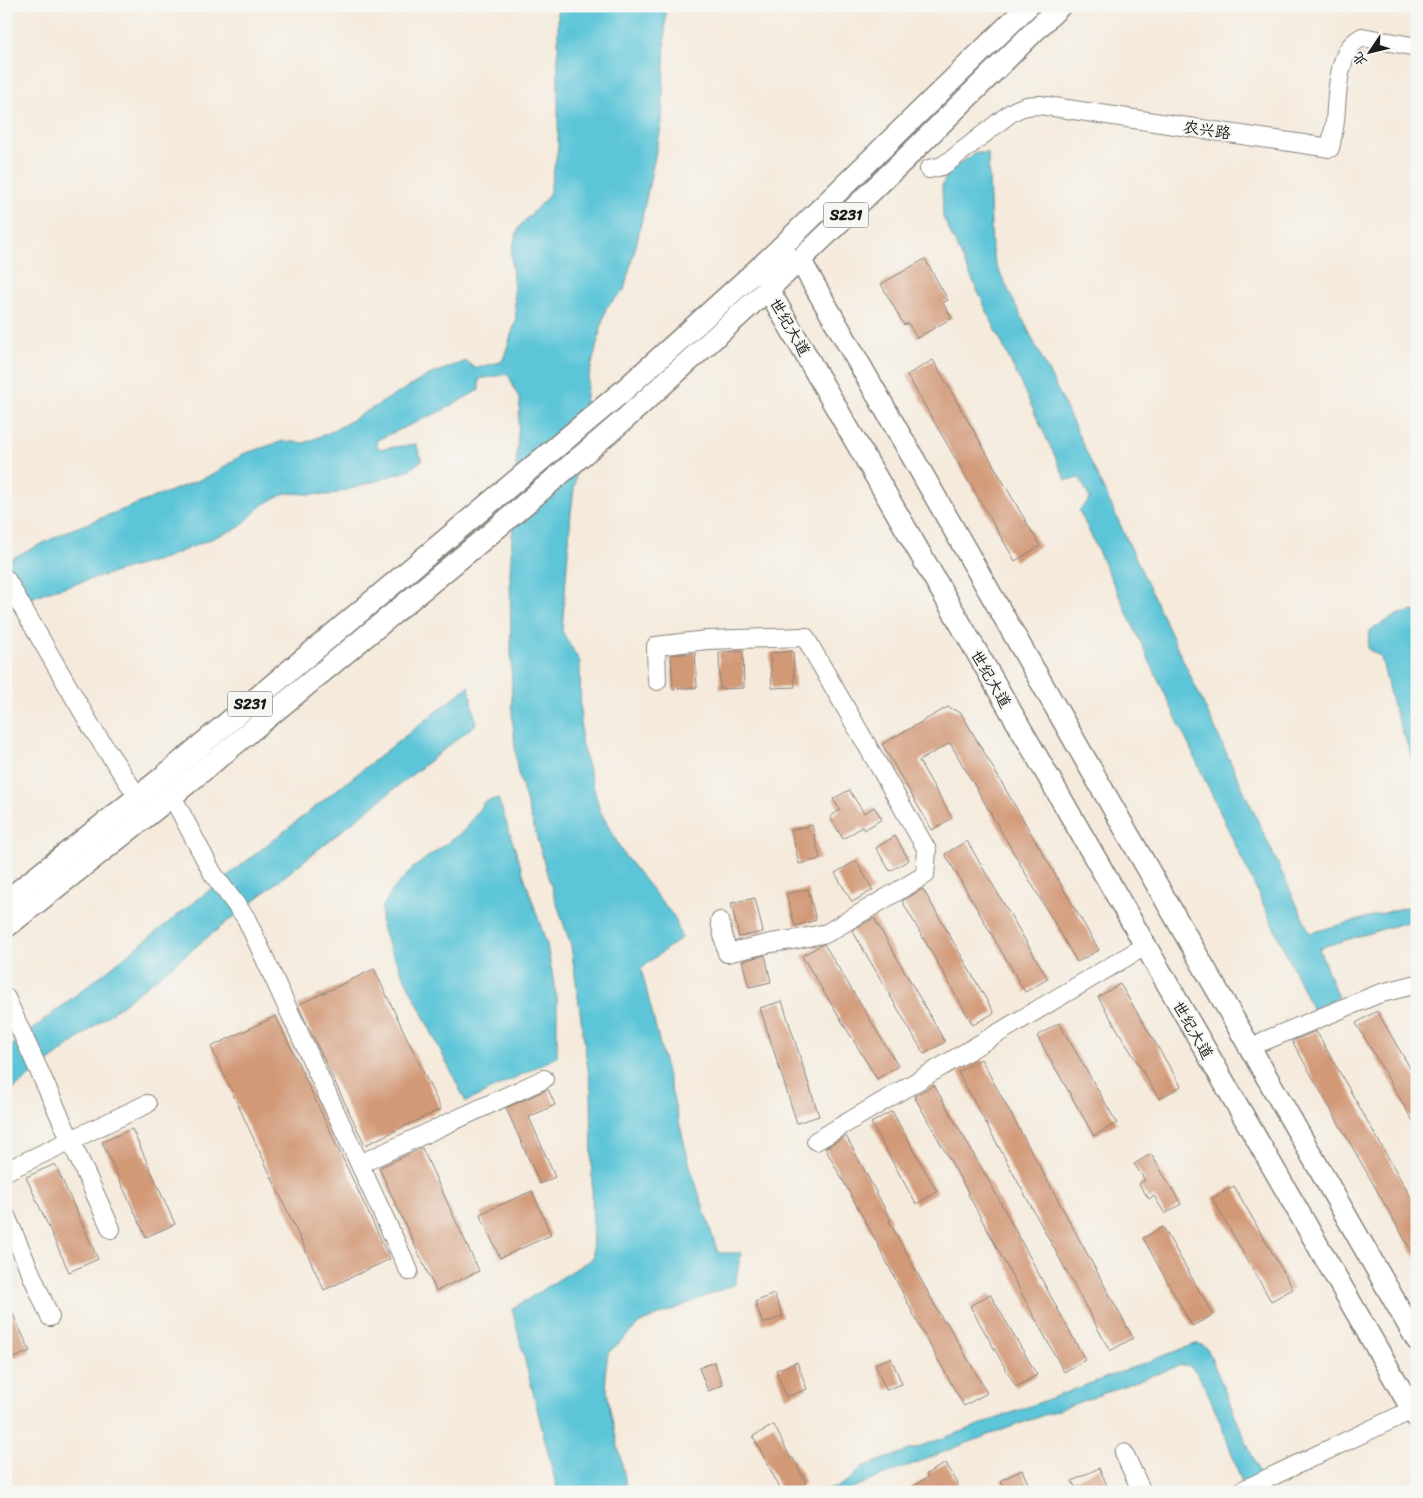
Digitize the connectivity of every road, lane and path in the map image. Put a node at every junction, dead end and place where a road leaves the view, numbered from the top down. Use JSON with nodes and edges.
{"nodes":[{"id":1,"x":1028,"y":6,"type":"edge"},
{"id":2,"x":1060,"y":6,"type":"edge"},
{"id":3,"x":1417,"y":47,"type":"edge"},
{"id":4,"x":930,"y":169,"type":"dead end"},
{"id":5,"x":770,"y":258,"type":"junction"},
{"id":6,"x":800,"y":260,"type":"junction"},
{"id":7,"x":768,"y":289,"type":"junction"},
{"id":8,"x":6,"y":579,"type":"edge"},
{"id":9,"x":657,"y":681,"type":"dead end"},
{"id":10,"x":172,"y":796,"type":"junction"},
{"id":11,"x":138,"y":797,"type":"junction"},
{"id":12,"x":6,"y":901,"type":"edge"},
{"id":13,"x":720,"y":921,"type":"dead end"},
{"id":14,"x":6,"y":927,"type":"edge"},
{"id":15,"x":1145,"y":946,"type":"junction"},
{"id":16,"x":1417,"y":984,"type":"edge"},
{"id":17,"x":6,"y":998,"type":"edge"},
{"id":18,"x":1264,"y":1041,"type":"dead end"},
{"id":19,"x":544,"y":1079,"type":"dead end"},
{"id":20,"x":147,"y":1104,"type":"dead end"},
{"id":21,"x":71,"y":1140,"type":"junction"},
{"id":22,"x":816,"y":1141,"type":"dead end"},
{"id":23,"x":360,"y":1164,"type":"junction"},
{"id":24,"x":6,"y":1171,"type":"edge"},
{"id":25,"x":6,"y":1216,"type":"edge"},
{"id":26,"x":111,"y":1229,"type":"dead end"},
{"id":27,"x":409,"y":1271,"type":"dead end"},
{"id":28,"x":50,"y":1317,"type":"dead end"},
{"id":29,"x":1417,"y":1340,"type":"edge"},
{"id":30,"x":1414,"y":1414,"type":"edge"},
{"id":31,"x":1124,"y":1454,"type":"dead end"},
{"id":32,"x":1142,"y":1492,"type":"edge"},
{"id":33,"x":1239,"y":1492,"type":"edge"}],
"edges":[{"from":1,"to":5,"type":"main road","number":"S231"},
{"from":2,"to":6,"type":"main road","number":"S231"},
{"from":3,"to":4,"type":"street","name":"农兴路"},
{"from":5,"to":6,"type":"main road"},
{"from":5,"to":7,"type":"main road","name":"世纪大道"},
{"from":5,"to":11,"type":"main road","number":"S231"},
{"from":6,"to":7,"type":"main road","number":"S231"},
{"from":6,"to":29,"type":"main road"},
{"from":7,"to":10,"type":"main road","number":"S231"},
{"from":7,"to":15,"type":"main road","name":"世纪大道"},
{"from":8,"to":11,"type":"street"},
{"from":9,"to":13,"type":"street"},
{"from":10,"to":14,"type":"main road","number":"S231"},
{"from":10,"to":23,"type":"street"},
{"from":11,"to":12,"type":"main road","number":"S231"},
{"from":15,"to":22,"type":"street"},
{"from":15,"to":30,"type":"main road","name":"世纪大道"},
{"from":16,"to":18,"type":"street"},
{"from":17,"to":21,"type":"street"},
{"from":19,"to":23,"type":"street"},
{"from":20,"to":21,"type":"street"},
{"from":21,"to":24,"type":"street"},
{"from":21,"to":26,"type":"street"},
{"from":23,"to":27,"type":"street"},
{"from":25,"to":28,"type":"street"},
{"from":30,"to":33,"type":"street"},
{"from":31,"to":32,"type":"street"}]}
